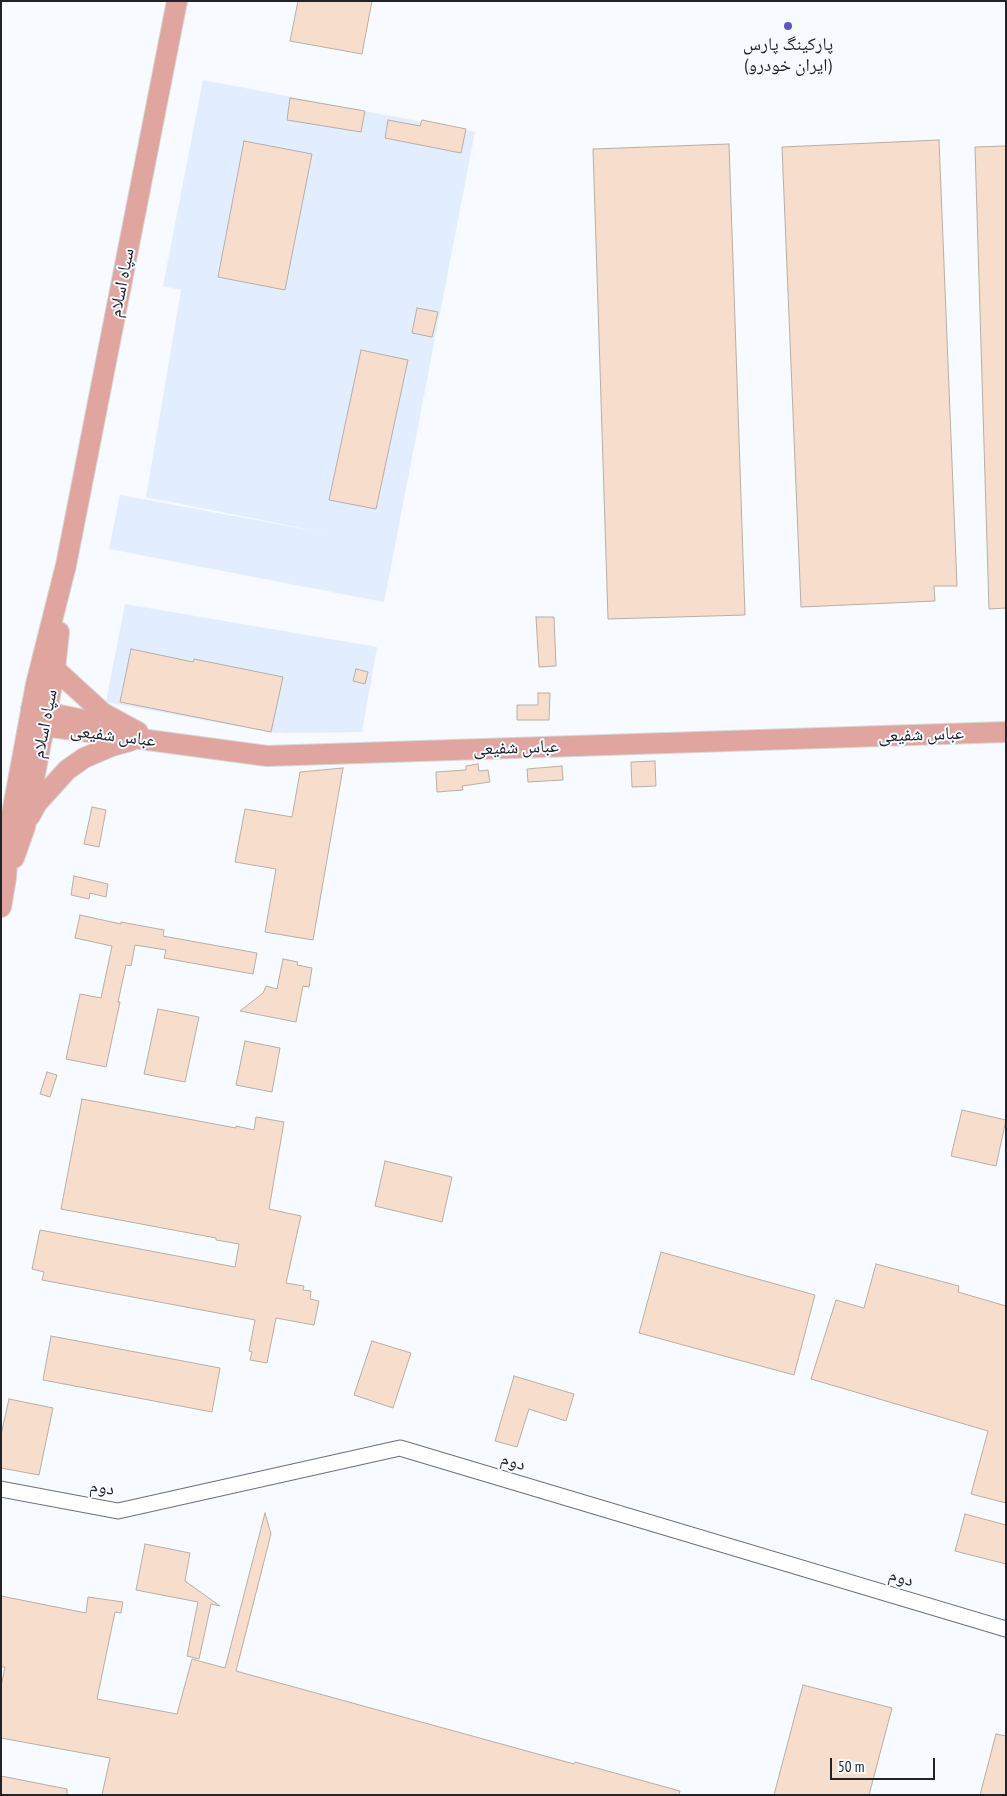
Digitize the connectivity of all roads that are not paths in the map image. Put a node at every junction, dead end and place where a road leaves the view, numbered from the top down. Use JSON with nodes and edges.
{"nodes":[{"id":1,"x":177,"y":1,"type":"edge"},
{"id":2,"x":66,"y":565,"type":"junction"},
{"id":3,"x":55,"y":669,"type":"junction"},
{"id":4,"x":38,"y":718,"type":"junction"},
{"id":5,"x":1006,"y":721,"type":"edge"},
{"id":6,"x":1006,"y":732,"type":"edge"},
{"id":7,"x":138,"y":735,"type":"junction"},
{"id":8,"x":25,"y":826,"type":"junction"},
{"id":9,"x":6,"y":878,"type":"junction"},
{"id":10,"x":1,"y":907,"type":"edge"},
{"id":11,"x":1,"y":1488,"type":"edge"},
{"id":12,"x":1006,"y":1629,"type":"edge"}],
"edges":[{"from":1,"to":2,"type":"main road","name":"سپاه اسلام"},
{"from":2,"to":3,"type":"main road","name":"سپاه اسلام"},
{"from":2,"to":4,"type":"main road","name":"سپاه اسلام"},
{"from":3,"to":4,"type":"main road","name":"سپاه اسلام"},
{"from":3,"to":7,"type":"main road"},
{"from":4,"to":7,"type":"main road","name":"عباس شفیعی"},
{"from":4,"to":8,"type":"main road","name":"سپاه اسلام"},
{"from":4,"to":9,"type":"main road","name":"سپاه اسلام"},
{"from":5,"to":7,"type":"main road","name":"عباس شفیعی"},
{"from":6,"to":7,"type":"main road","name":"عباس شفیعی"},
{"from":7,"to":8,"type":"main road"},
{"from":8,"to":9,"type":"main road","name":"سپاه اسلام"},
{"from":9,"to":10,"type":"main road","name":"سپاه اسلام"},
{"from":11,"to":12,"type":"lane","name":"دوم"}]}
